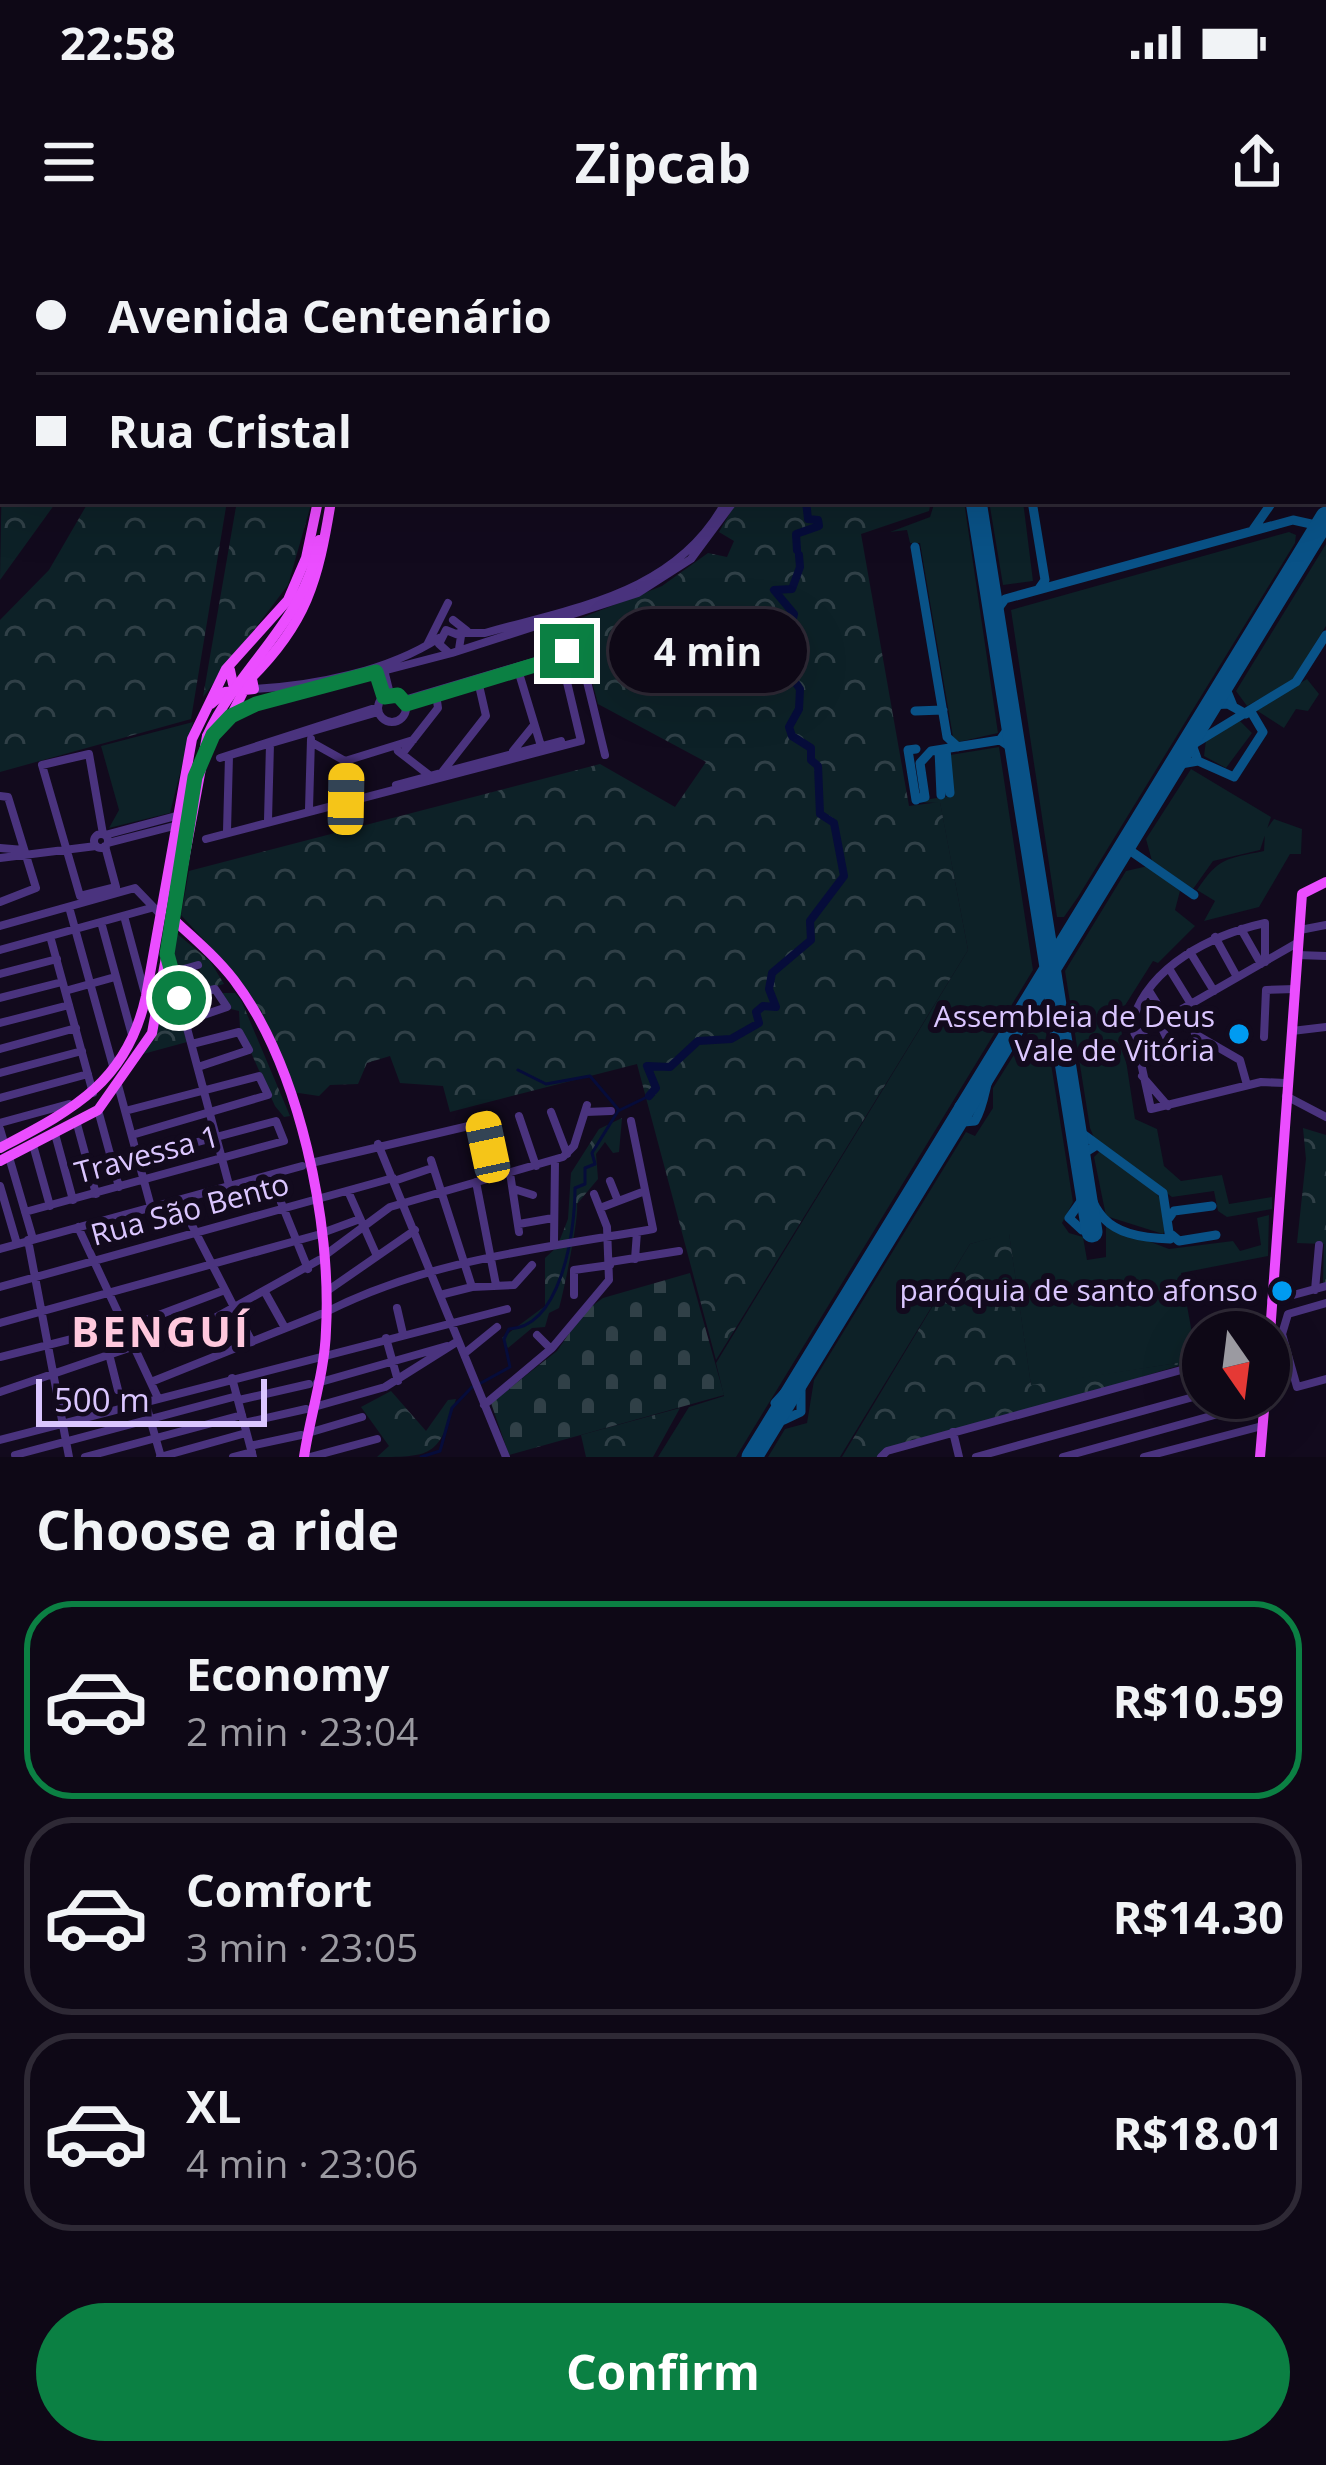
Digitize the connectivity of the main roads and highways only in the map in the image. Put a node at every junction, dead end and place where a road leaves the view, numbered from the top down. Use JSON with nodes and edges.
{"nodes":[{"id":1,"x":324,"y":504,"type":"edge"},
{"id":2,"x":324,"y":504,"type":"edge"},
{"id":3,"x":325,"y":504,"type":"edge"},
{"id":4,"x":244,"y":649,"type":"junction"},
{"id":5,"x":250,"y":685,"type":"junction"},
{"id":6,"x":231,"y":716,"type":"road end"},
{"id":7,"x":181,"y":788,"type":"junction"},
{"id":8,"x":1326,"y":882,"type":"edge"},
{"id":9,"x":174,"y":911,"type":"junction"},
{"id":10,"x":170,"y":934,"type":"junction"},
{"id":11,"x":112,"y":1066,"type":"junction"},
{"id":12,"x":104,"y":1078,"type":"junction"},
{"id":13,"x":119,"y":1087,"type":"junction"},
{"id":14,"x":3,"y":1153,"type":"edge"},
{"id":15,"x":304,"y":1165,"type":"junction"},
{"id":16,"x":322,"y":1258,"type":"junction"},
{"id":17,"x":1271,"y":1311,"type":"edge"},
{"id":18,"x":324,"y":1313,"type":"junction"},
{"id":19,"x":1263,"y":1419,"type":"edge"},
{"id":20,"x":304,"y":1457,"type":"edge"},
{"id":21,"x":1260,"y":1457,"type":"edge"}],
"edges":[{"from":1,"to":4,"type":"main road"},
{"from":2,"to":5,"type":"main road"},
{"from":3,"to":9,"type":"main road","bridge":true},
{"from":4,"to":5,"type":"main road"},
{"from":4,"to":7,"type":"main road"},
{"from":5,"to":6,"type":"main road"},
{"from":5,"to":7,"type":"main road"},
{"from":7,"to":11,"type":"main road"},
{"from":8,"to":17,"type":"main road"},
{"from":9,"to":10,"type":"main road"},
{"from":9,"to":15,"type":"main road"},
{"from":10,"to":13,"type":"main road"},
{"from":10,"to":15,"type":"main road"},
{"from":11,"to":12,"type":"main road"},
{"from":11,"to":13,"type":"main road"},
{"from":12,"to":13,"type":"main road"},
{"from":12,"to":14,"type":"main road"},
{"from":13,"to":14,"type":"main road"},
{"from":15,"to":16,"type":"main road"},
{"from":16,"to":18,"type":"main road"},
{"from":16,"to":18,"type":"main road"},
{"from":18,"to":20,"type":"main road"},
{"from":19,"to":21,"type":"main road"}]}
